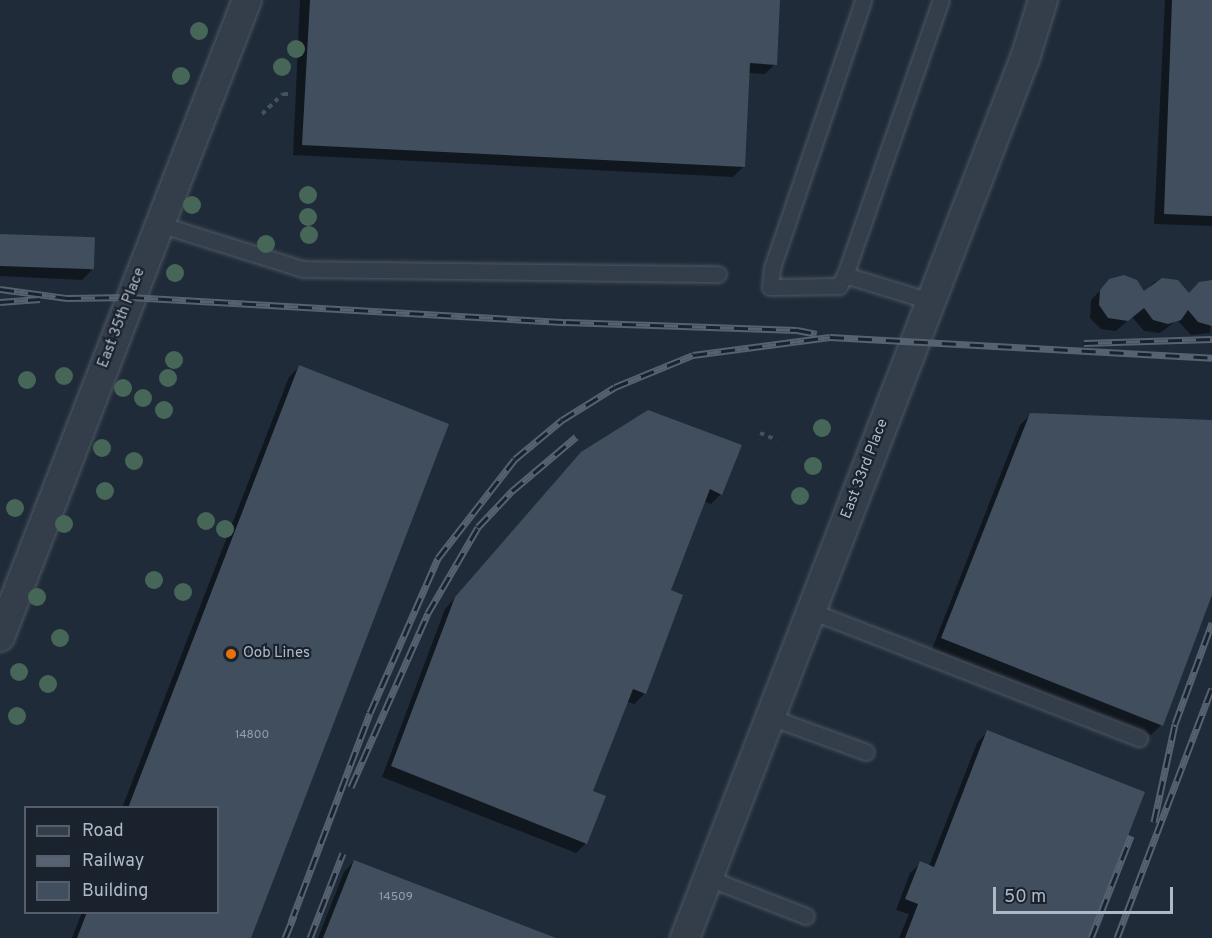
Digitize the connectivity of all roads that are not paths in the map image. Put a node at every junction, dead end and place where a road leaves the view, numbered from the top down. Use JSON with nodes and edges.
{"nodes":[{"id":1,"x":247,"y":0,"type":"edge"},
{"id":2,"x":863,"y":0,"type":"edge"},
{"id":3,"x":941,"y":0,"type":"edge"},
{"id":4,"x":1043,"y":0,"type":"edge"},
{"id":5,"x":159,"y":224,"type":"junction"},
{"id":6,"x":718,"y":274,"type":"dead end"},
{"id":7,"x":845,"y":275,"type":"junction"},
{"id":8,"x":930,"y":301,"type":"junction"},
{"id":9,"x":811,"y":611,"type":"junction"},
{"id":10,"x":0,"y":637,"type":"edge"},
{"id":11,"x":770,"y":717,"type":"junction"},
{"id":12,"x":1139,"y":738,"type":"dead end"},
{"id":13,"x":866,"y":752,"type":"dead end"},
{"id":14,"x":708,"y":878,"type":"junction"},
{"id":15,"x":806,"y":916,"type":"dead end"},
{"id":16,"x":685,"y":938,"type":"edge"}],
"edges":[{"from":1,"to":5,"type":"street","name":"East 35th Place"},
{"from":2,"to":7,"type":"lane"},
{"from":3,"to":7,"type":"lane"},
{"from":4,"to":8,"type":"street","name":"East 33rd Place"},
{"from":5,"to":6,"type":"lane"},
{"from":5,"to":10,"type":"street","name":"East 35th Place"},
{"from":7,"to":8,"type":"lane"},
{"from":8,"to":9,"type":"street","name":"East 33rd Place"},
{"from":9,"to":11,"type":"street","name":"East 33rd Place"},
{"from":9,"to":12,"type":"lane"},
{"from":11,"to":13,"type":"lane"},
{"from":11,"to":14,"type":"street","name":"East 33rd Place"},
{"from":14,"to":15,"type":"lane"},
{"from":14,"to":16,"type":"street","name":"East 33rd Place"}]}
